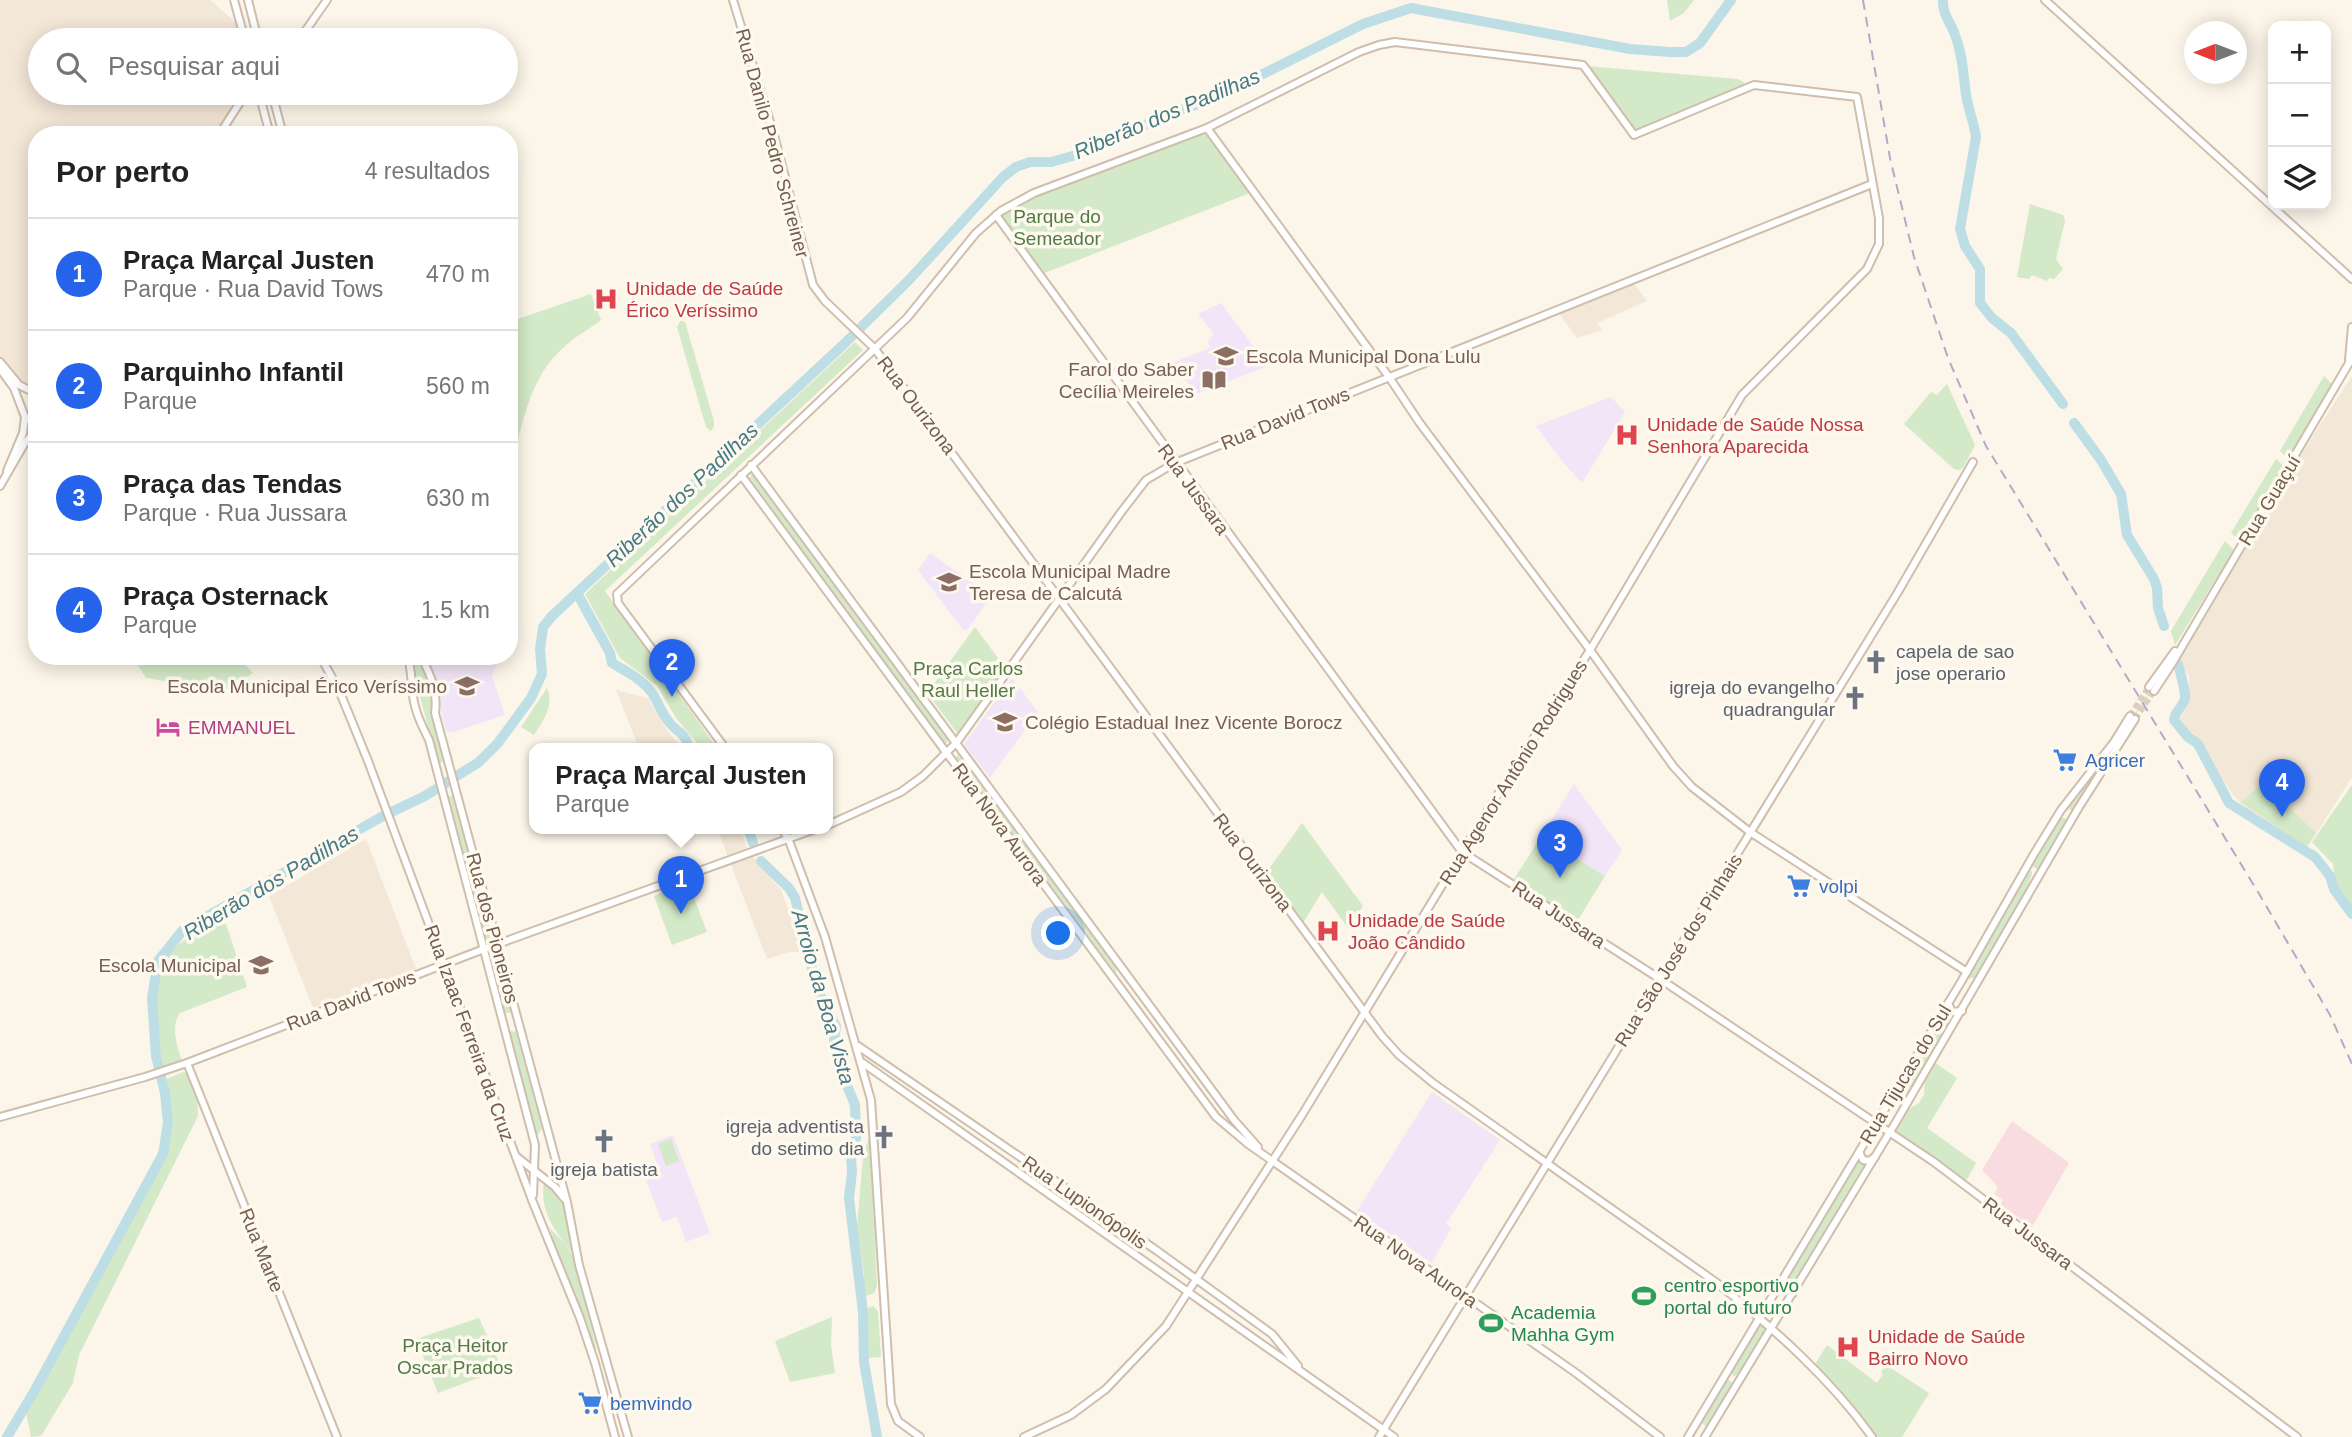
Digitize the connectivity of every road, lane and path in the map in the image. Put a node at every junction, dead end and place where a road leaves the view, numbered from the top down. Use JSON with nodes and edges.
{"nodes":[{"id":1,"x":235,"y":0,"type":"edge"},
{"id":2,"x":248,"y":0,"type":"edge"},
{"id":3,"x":327,"y":0,"type":"edge"},
{"id":4,"x":733,"y":0,"type":"edge"},
{"id":5,"x":2045,"y":0,"type":"edge"},
{"id":6,"x":242,"y":28,"type":"edge"},
{"id":7,"x":255,"y":28,"type":"edge"},
{"id":8,"x":307,"y":28,"type":"edge"},
{"id":9,"x":238,"y":105,"type":"edge"},
{"id":10,"x":262,"y":105,"type":"edge"},
{"id":11,"x":275,"y":105,"type":"edge"},
{"id":12,"x":225,"y":126,"type":"edge"},
{"id":13,"x":268,"y":126,"type":"edge"},
{"id":14,"x":281,"y":126,"type":"edge"},
{"id":15,"x":1207,"y":128,"type":"junction"},
{"id":16,"x":1872,"y":184,"type":"junction"},
{"id":17,"x":996,"y":215,"type":"junction"},
{"id":18,"x":2352,"y":279,"type":"edge"},
{"id":19,"x":813,"y":285,"type":"joint"},
{"id":20,"x":2352,"y":327,"type":"edge"},
{"id":21,"x":872,"y":352,"type":"junction"},
{"id":22,"x":2352,"y":358,"type":"edge"},
{"id":23,"x":0,"y":362,"type":"edge"},
{"id":24,"x":2348,"y":367,"type":"junction"},
{"id":25,"x":0,"y":369,"type":"edge"},
{"id":26,"x":1389,"y":377,"type":"junction"},
{"id":27,"x":28,"y":389,"type":"edge"},
{"id":28,"x":28,"y":395,"type":"edge"},
{"id":29,"x":20,"y":406,"type":"junction"},
{"id":30,"x":24,"y":417,"type":"junction"},
{"id":31,"x":28,"y":420,"type":"edge"},
{"id":32,"x":28,"y":438,"type":"edge"},
{"id":33,"x":1973,"y":462,"type":"dead end"},
{"id":34,"x":1175,"y":463,"type":"junction"},
{"id":35,"x":751,"y":465,"type":"junction"},
{"id":36,"x":741,"y":475,"type":"junction"},
{"id":37,"x":6,"y":476,"type":"junction"},
{"id":38,"x":0,"y":486,"type":"edge"},
{"id":39,"x":1060,"y":600,"type":"junction"},
{"id":40,"x":1590,"y":650,"type":"junction"},
{"id":41,"x":325,"y":665,"type":"edge"},
{"id":42,"x":410,"y":665,"type":"edge"},
{"id":43,"x":426,"y":665,"type":"edge"},
{"id":44,"x":901,"y":668,"type":"junction"},
{"id":45,"x":891,"y":678,"type":"junction"},
{"id":46,"x":909,"y":679,"type":"junction"},
{"id":47,"x":900,"y":689,"type":"junction"},
{"id":48,"x":2151,"y":689,"type":"tunnel mouth"},
{"id":49,"x":957,"y":742,"type":"junction"},
{"id":50,"x":721,"y":743,"type":"edge"},
{"id":51,"x":947,"y":752,"type":"junction"},
{"id":52,"x":833,"y":823,"type":"edge"},
{"id":53,"x":1750,"y":832,"type":"junction"},
{"id":54,"x":785,"y":834,"type":"edge"},
{"id":55,"x":800,"y":834,"type":"edge"},
{"id":56,"x":788,"y":838,"type":"junction"},
{"id":57,"x":1031,"y":844,"type":"junction"},
{"id":58,"x":1021,"y":852,"type":"junction"},
{"id":59,"x":1462,"y":852,"type":"junction"},
{"id":60,"x":461,"y":865,"type":"junction"},
{"id":61,"x":476,"y":869,"type":"junction"},
{"id":62,"x":2024,"y":870,"type":"junction"},
{"id":63,"x":2038,"y":879,"type":"junction"},
{"id":64,"x":497,"y":944,"type":"junction"},
{"id":65,"x":484,"y":948,"type":"junction"},
{"id":66,"x":445,"y":963,"type":"junction"},
{"id":67,"x":1967,"y":972,"type":"junction"},
{"id":68,"x":1660,"y":979,"type":"junction"},
{"id":69,"x":1948,"y":1003,"type":"junction"},
{"id":70,"x":1962,"y":1011,"type":"junction"},
{"id":71,"x":1363,"y":1012,"type":"junction"},
{"id":72,"x":502,"y":1013,"type":"junction"},
{"id":73,"x":517,"y":1016,"type":"junction"},
{"id":74,"x":505,"y":1027,"type":"junction"},
{"id":75,"x":521,"y":1031,"type":"junction"},
{"id":76,"x":858,"y":1046,"type":"junction"},
{"id":77,"x":187,"y":1063,"type":"junction"},
{"id":78,"x":863,"y":1063,"type":"junction"},
{"id":79,"x":1892,"y":1096,"type":"junction"},
{"id":80,"x":1906,"y":1105,"type":"junction"},
{"id":81,"x":0,"y":1117,"type":"edge"},
{"id":82,"x":1876,"y":1123,"type":"junction"},
{"id":83,"x":1890,"y":1132,"type":"junction"},
{"id":84,"x":535,"y":1145,"type":"junction"},
{"id":85,"x":1861,"y":1148,"type":"junction"},
{"id":86,"x":516,"y":1156,"type":"junction"},
{"id":87,"x":1875,"y":1157,"type":"junction"},
{"id":88,"x":1272,"y":1161,"type":"junction"},
{"id":89,"x":1548,"y":1163,"type":"junction"},
{"id":90,"x":534,"y":1172,"type":"junction"},
{"id":91,"x":533,"y":1200,"type":"junction"},
{"id":92,"x":567,"y":1202,"type":"junction"},
{"id":93,"x":1195,"y":1280,"type":"junction"},
{"id":94,"x":1779,"y":1284,"type":"junction"},
{"id":95,"x":1188,"y":1293,"type":"junction"},
{"id":96,"x":1793,"y":1293,"type":"junction"},
{"id":97,"x":1465,"y":1296,"type":"junction"},
{"id":98,"x":1759,"y":1317,"type":"junction"},
{"id":99,"x":1770,"y":1329,"type":"junction"},
{"id":100,"x":1728,"y":1370,"type":"junction"},
{"id":101,"x":1301,"y":1371,"type":"junction"},
{"id":102,"x":1740,"y":1377,"type":"junction"},
{"id":103,"x":1694,"y":1427,"type":"junction"},
{"id":104,"x":1381,"y":1434,"type":"edge"},
{"id":105,"x":1705,"y":1436,"type":"edge"},
{"id":106,"x":337,"y":1437,"type":"edge"},
{"id":107,"x":615,"y":1437,"type":"edge"},
{"id":108,"x":628,"y":1437,"type":"edge"},
{"id":109,"x":920,"y":1437,"type":"edge"},
{"id":110,"x":1024,"y":1437,"type":"edge"},
{"id":111,"x":1394,"y":1437,"type":"edge"},
{"id":112,"x":1660,"y":1437,"type":"edge"},
{"id":113,"x":1688,"y":1437,"type":"edge"},
{"id":114,"x":1872,"y":1437,"type":"edge"},
{"id":115,"x":2297,"y":1437,"type":"edge"}],
"edges":[{"from":1,"to":6,"type":"street"},
{"from":2,"to":7,"type":"street"},
{"from":3,"to":8,"type":"street"},
{"from":4,"to":19,"type":"street","name":"Rua Danilo Pedro Schreiner"},
{"from":5,"to":18,"type":"street"},
{"from":9,"to":12,"type":"street"},
{"from":10,"to":13,"type":"street"},
{"from":11,"to":14,"type":"street"},
{"from":15,"to":16,"type":"street","name":"Rua Agenor Antônio Rodrigues"},
{"from":15,"to":17,"type":"street"},
{"from":15,"to":26,"type":"street"},
{"from":16,"to":26,"type":"street","name":"Rua David Tows"},
{"from":16,"to":40,"type":"street","name":"Rua Agenor Antônio Rodrigues"},
{"from":17,"to":21,"type":"street"},
{"from":17,"to":34,"type":"street","name":"Rua Jussara"},
{"from":19,"to":21,"type":"street","name":"Rua Ourizona"},
{"from":20,"to":24,"type":"street","name":"Rua Guaçuí"},
{"from":21,"to":35,"type":"street"},
{"from":21,"to":39,"type":"street","name":"Rua Ourizona"},
{"from":22,"to":24,"type":"street","name":"Rua Guaçuí"},
{"from":23,"to":27,"type":"street"},
{"from":24,"to":48,"type":"street","name":"Rua Guaçuí"},
{"from":25,"to":29,"type":"street"},
{"from":26,"to":34,"type":"street","name":"Rua David Tows"},
{"from":26,"to":40,"type":"street"},
{"from":28,"to":29,"type":"street"},
{"from":29,"to":30,"type":"street"},
{"from":30,"to":31,"type":"street"},
{"from":30,"to":37,"type":"street"},
{"from":32,"to":37,"type":"street"},
{"from":33,"to":53,"type":"street","name":"Rua São José dos Pinhais"},
{"from":34,"to":39,"type":"street","name":"Rua David Tows"},
{"from":34,"to":59,"type":"street","name":"Rua Jussara"},
{"from":35,"to":36,"type":"street"},
{"from":35,"to":44,"type":"street","name":"Rua Nova Aurora"},
{"from":36,"to":45,"type":"street","name":"Rua Nova Aurora"},
{"from":36,"to":50,"type":"street"},
{"from":37,"to":38,"type":"street"},
{"from":39,"to":49,"type":"street","name":"Rua David Tows"},
{"from":39,"to":71,"type":"street","name":"Rua Ourizona"},
{"from":40,"to":53,"type":"street"},
{"from":40,"to":59,"type":"street","name":"Rua Agenor Antônio Rodrigues"},
{"from":41,"to":66,"type":"street","name":"Rua Izaac Ferreira da Cruz"},
{"from":42,"to":60,"type":"street","name":"Rua dos Pioneiros"},
{"from":43,"to":61,"type":"street","name":"Rua dos Pioneiros"},
{"from":44,"to":45,"type":"street"},
{"from":44,"to":46,"type":"street","name":"Rua Nova Aurora"},
{"from":45,"to":47,"type":"street","name":"Rua Nova Aurora"},
{"from":46,"to":47,"type":"street"},
{"from":46,"to":49,"type":"street","name":"Rua Nova Aurora"},
{"from":47,"to":51,"type":"street","name":"Rua Nova Aurora"},
{"from":49,"to":51,"type":"street","name":"Rua David Tows"},
{"from":49,"to":57,"type":"street","name":"Rua Nova Aurora"},
{"from":51,"to":52,"type":"street","name":"Rua David Tows"},
{"from":51,"to":58,"type":"street","name":"Rua Nova Aurora"},
{"from":53,"to":67,"type":"street"},
{"from":53,"to":68,"type":"street","name":"Rua São José dos Pinhais"},
{"from":54,"to":56,"type":"street"},
{"from":55,"to":56,"type":"street","name":"Rua David Tows"},
{"from":56,"to":64,"type":"street","name":"Rua David Tows"},
{"from":56,"to":76,"type":"street"},
{"from":57,"to":58,"type":"street"},
{"from":57,"to":88,"type":"street","name":"Rua Nova Aurora"},
{"from":58,"to":88,"type":"street","name":"Rua Nova Aurora"},
{"from":59,"to":68,"type":"street","name":"Rua Jussara"},
{"from":59,"to":71,"type":"street","name":"Rua Agenor Antônio Rodrigues"},
{"from":60,"to":61,"type":"street"},
{"from":60,"to":65,"type":"street","name":"Rua dos Pioneiros"},
{"from":61,"to":64,"type":"street","name":"Rua dos Pioneiros"},
{"from":62,"to":63,"type":"street"},
{"from":62,"to":63,"type":"street","name":"Rua Tijucas do Sul"},
{"from":62,"to":67,"type":"street","name":"Rua Tijucas do Sul"},
{"from":63,"to":70,"type":"street","name":"Rua Tijucas do Sul"},
{"from":64,"to":65,"type":"street","name":"Rua David Tows"},
{"from":64,"to":73,"type":"street","name":"Rua dos Pioneiros"},
{"from":65,"to":66,"type":"street","name":"Rua David Tows"},
{"from":65,"to":72,"type":"street","name":"Rua dos Pioneiros"},
{"from":66,"to":77,"type":"street","name":"Rua David Tows"},
{"from":66,"to":86,"type":"street","name":"Rua Izaac Ferreira da Cruz"},
{"from":67,"to":69,"type":"street","name":"Rua Tijucas do Sul"},
{"from":68,"to":82,"type":"street","name":"Rua Jussara"},
{"from":68,"to":89,"type":"street","name":"Rua São José dos Pinhais"},
{"from":69,"to":70,"type":"street"},
{"from":69,"to":79,"type":"street","name":"Rua Tijucas do Sul"},
{"from":70,"to":80,"type":"street","name":"Rua Tijucas do Sul"},
{"from":71,"to":88,"type":"street","name":"Rua Agenor Antônio Rodrigues"},
{"from":71,"to":89,"type":"street","name":"Rua Ourizona"},
{"from":72,"to":73,"type":"street"},
{"from":72,"to":74,"type":"street","name":"Rua dos Pioneiros"},
{"from":73,"to":75,"type":"street","name":"Rua dos Pioneiros"},
{"from":74,"to":75,"type":"street"},
{"from":74,"to":84,"type":"street","name":"Rua dos Pioneiros"},
{"from":75,"to":92,"type":"street","name":"Rua dos Pioneiros"},
{"from":76,"to":78,"type":"street"},
{"from":76,"to":93,"type":"street","name":"Rua Lupionópolis"},
{"from":77,"to":81,"type":"street","name":"Rua David Tows"},
{"from":77,"to":106,"type":"street","name":"Rua Marte"},
{"from":78,"to":95,"type":"street","name":"Rua Lupionópolis"},
{"from":78,"to":109,"type":"street"},
{"from":79,"to":80,"type":"street"},
{"from":79,"to":82,"type":"street","name":"Rua Tijucas do Sul"},
{"from":80,"to":83,"type":"street","name":"Rua Tijucas do Sul"},
{"from":82,"to":83,"type":"street","name":"Rua Jussara"},
{"from":82,"to":85,"type":"street","name":"Rua Tijucas do Sul"},
{"from":83,"to":87,"type":"street","name":"Rua Tijucas do Sul"},
{"from":83,"to":115,"type":"street","name":"Rua Jussara"},
{"from":84,"to":86,"type":"street"},
{"from":84,"to":90,"type":"street","name":"Rua dos Pioneiros"},
{"from":85,"to":87,"type":"street"},
{"from":85,"to":94,"type":"street","name":"Rua Tijucas do Sul"},
{"from":86,"to":90,"type":"street"},
{"from":86,"to":91,"type":"street","name":"Rua Izaac Ferreira da Cruz"},
{"from":87,"to":96,"type":"street","name":"Rua Tijucas do Sul"},
{"from":88,"to":93,"type":"street","name":"Rua Agenor Antônio Rodrigues"},
{"from":88,"to":97,"type":"street","name":"Rua Nova Aurora"},
{"from":89,"to":97,"type":"street","name":"Rua São José dos Pinhais"},
{"from":89,"to":98,"type":"street","name":"Rua Ourizona"},
{"from":90,"to":91,"type":"street","name":"Rua dos Pioneiros"},
{"from":90,"to":92,"type":"street"},
{"from":91,"to":107,"type":"street","name":"Rua Izaac Ferreira da Cruz"},
{"from":92,"to":108,"type":"street"},
{"from":93,"to":95,"type":"street","name":"Rua Agenor Antônio Rodrigues"},
{"from":93,"to":101,"type":"street","name":"Rua Lupionópolis"},
{"from":94,"to":96,"type":"street"},
{"from":94,"to":98,"type":"street","name":"Rua Tijucas do Sul"},
{"from":95,"to":101,"type":"street","name":"Rua Lupionópolis"},
{"from":95,"to":110,"type":"street","name":"Rua Agenor Antônio Rodrigues"},
{"from":96,"to":99,"type":"street","name":"Rua Tijucas do Sul"},
{"from":97,"to":104,"type":"street","name":"Rua São José dos Pinhais"},
{"from":97,"to":112,"type":"street","name":"Rua Nova Aurora"},
{"from":98,"to":99,"type":"street","name":"Rua Ourizona"},
{"from":98,"to":100,"type":"street","name":"Rua Tijucas do Sul"},
{"from":99,"to":102,"type":"street","name":"Rua Tijucas do Sul"},
{"from":99,"to":114,"type":"street","name":"Rua Ourizona"},
{"from":100,"to":102,"type":"street"},
{"from":100,"to":103,"type":"street","name":"Rua Tijucas do Sul"},
{"from":101,"to":104,"type":"street","name":"Rua Lupionópolis"},
{"from":102,"to":105,"type":"street","name":"Rua Tijucas do Sul"},
{"from":103,"to":105,"type":"street"},
{"from":103,"to":113,"type":"street","name":"Rua Tijucas do Sul"},
{"from":104,"to":111,"type":"street","name":"Rua Lupionópolis"}]}
